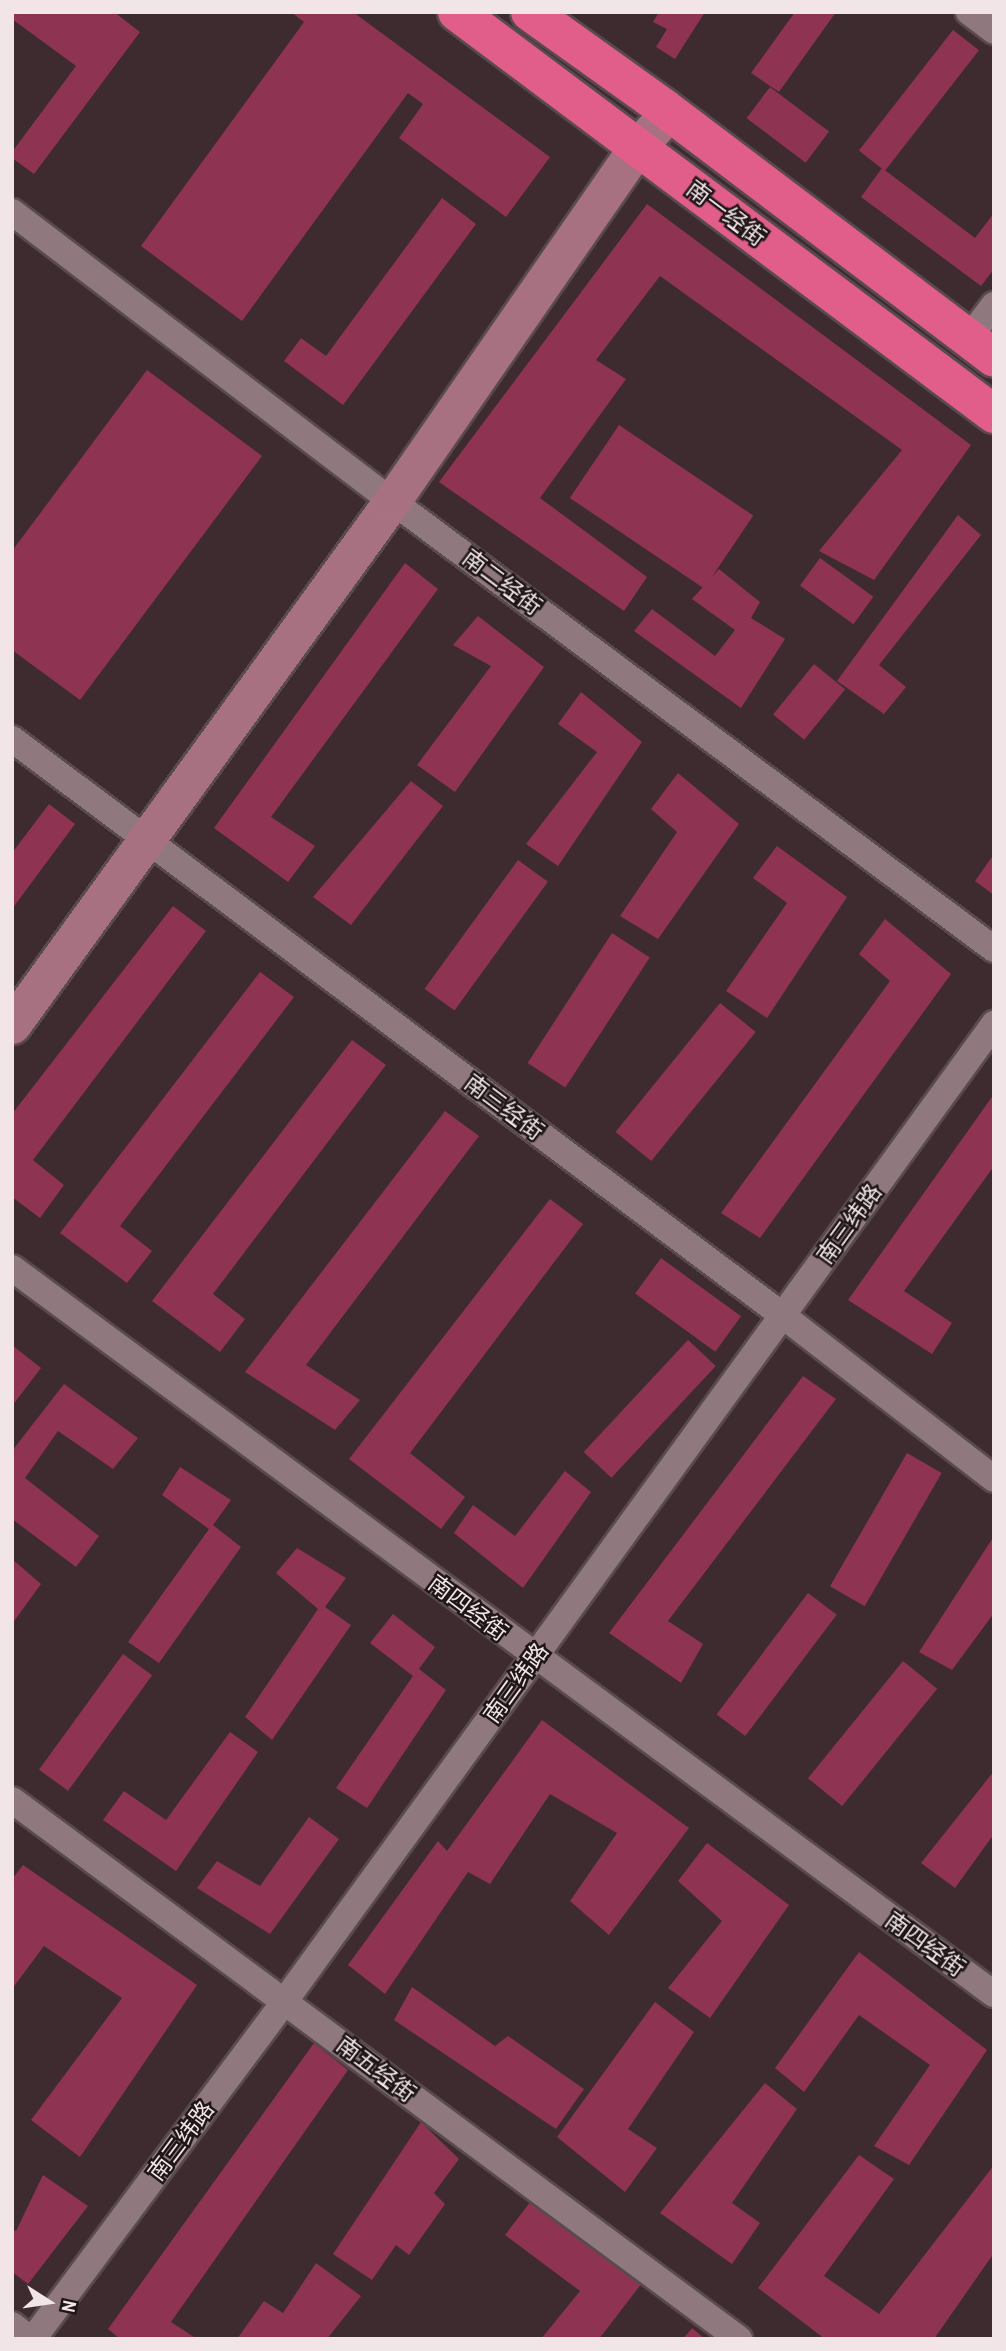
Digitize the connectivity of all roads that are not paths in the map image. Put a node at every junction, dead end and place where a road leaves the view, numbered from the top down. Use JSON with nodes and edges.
{"nodes":[{"id":1,"x":457,"y":12,"type":"edge"},
{"id":2,"x":530,"y":12,"type":"edge"},
{"id":3,"x":969,"y":12,"type":"edge"},
{"id":4,"x":994,"y":31,"type":"edge"},
{"id":5,"x":649,"y":134,"type":"junction"},
{"id":6,"x":12,"y":212,"type":"edge"},
{"id":7,"x":994,"y":305,"type":"edge"},
{"id":8,"x":981,"y":348,"type":"edge"},
{"id":9,"x":994,"y":414,"type":"edge"},
{"id":10,"x":392,"y":500,"type":"junction"},
{"id":11,"x":12,"y":739,"type":"edge"},
{"id":12,"x":147,"y":839,"type":"junction"},
{"id":13,"x":994,"y":949,"type":"edge"},
{"id":14,"x":994,"y":1024,"type":"edge"},
{"id":15,"x":12,"y":1026,"type":"edge"},
{"id":16,"x":12,"y":1268,"type":"edge"},
{"id":17,"x":782,"y":1315,"type":"junction"},
{"id":18,"x":994,"y":1479,"type":"edge"},
{"id":19,"x":535,"y":1657,"type":"junction"},
{"id":20,"x":12,"y":1800,"type":"edge"},
{"id":21,"x":994,"y":1994,"type":"edge"},
{"id":22,"x":285,"y":2002,"type":"junction"},
{"id":23,"x":12,"y":2325,"type":"edge"},
{"id":24,"x":32,"y":2339,"type":"edge"},
{"id":25,"x":739,"y":2339,"type":"edge"}],
"edges":[{"from":1,"to":5,"type":"highway","name":"南一经街"},
{"from":2,"to":8,"type":"highway","name":"南一经街"},
{"from":3,"to":4,"type":"street"},
{"from":5,"to":9,"type":"highway","name":"南一经街"},
{"from":5,"to":10,"type":"street"},
{"from":6,"to":10,"type":"street","name":"南二经街"},
{"from":7,"to":8,"type":"street"},
{"from":10,"to":12,"type":"street"},
{"from":10,"to":13,"type":"street","name":"南二经街"},
{"from":11,"to":12,"type":"street","name":"南三经街"},
{"from":12,"to":15,"type":"street"},
{"from":12,"to":17,"type":"street","name":"南三经街"},
{"from":14,"to":17,"type":"street","name":"南三纬路"},
{"from":16,"to":19,"type":"street","name":"南四经街"},
{"from":17,"to":18,"type":"street","name":"南三经街"},
{"from":17,"to":19,"type":"street","name":"南三纬路"},
{"from":19,"to":21,"type":"street","name":"南四经街"},
{"from":19,"to":22,"type":"street","name":"南三纬路"},
{"from":20,"to":22,"type":"street","name":"南五经街"},
{"from":22,"to":24,"type":"street","name":"南三纬路"},
{"from":22,"to":25,"type":"street","name":"南五经街"},
{"from":23,"to":24,"type":"street"}]}
